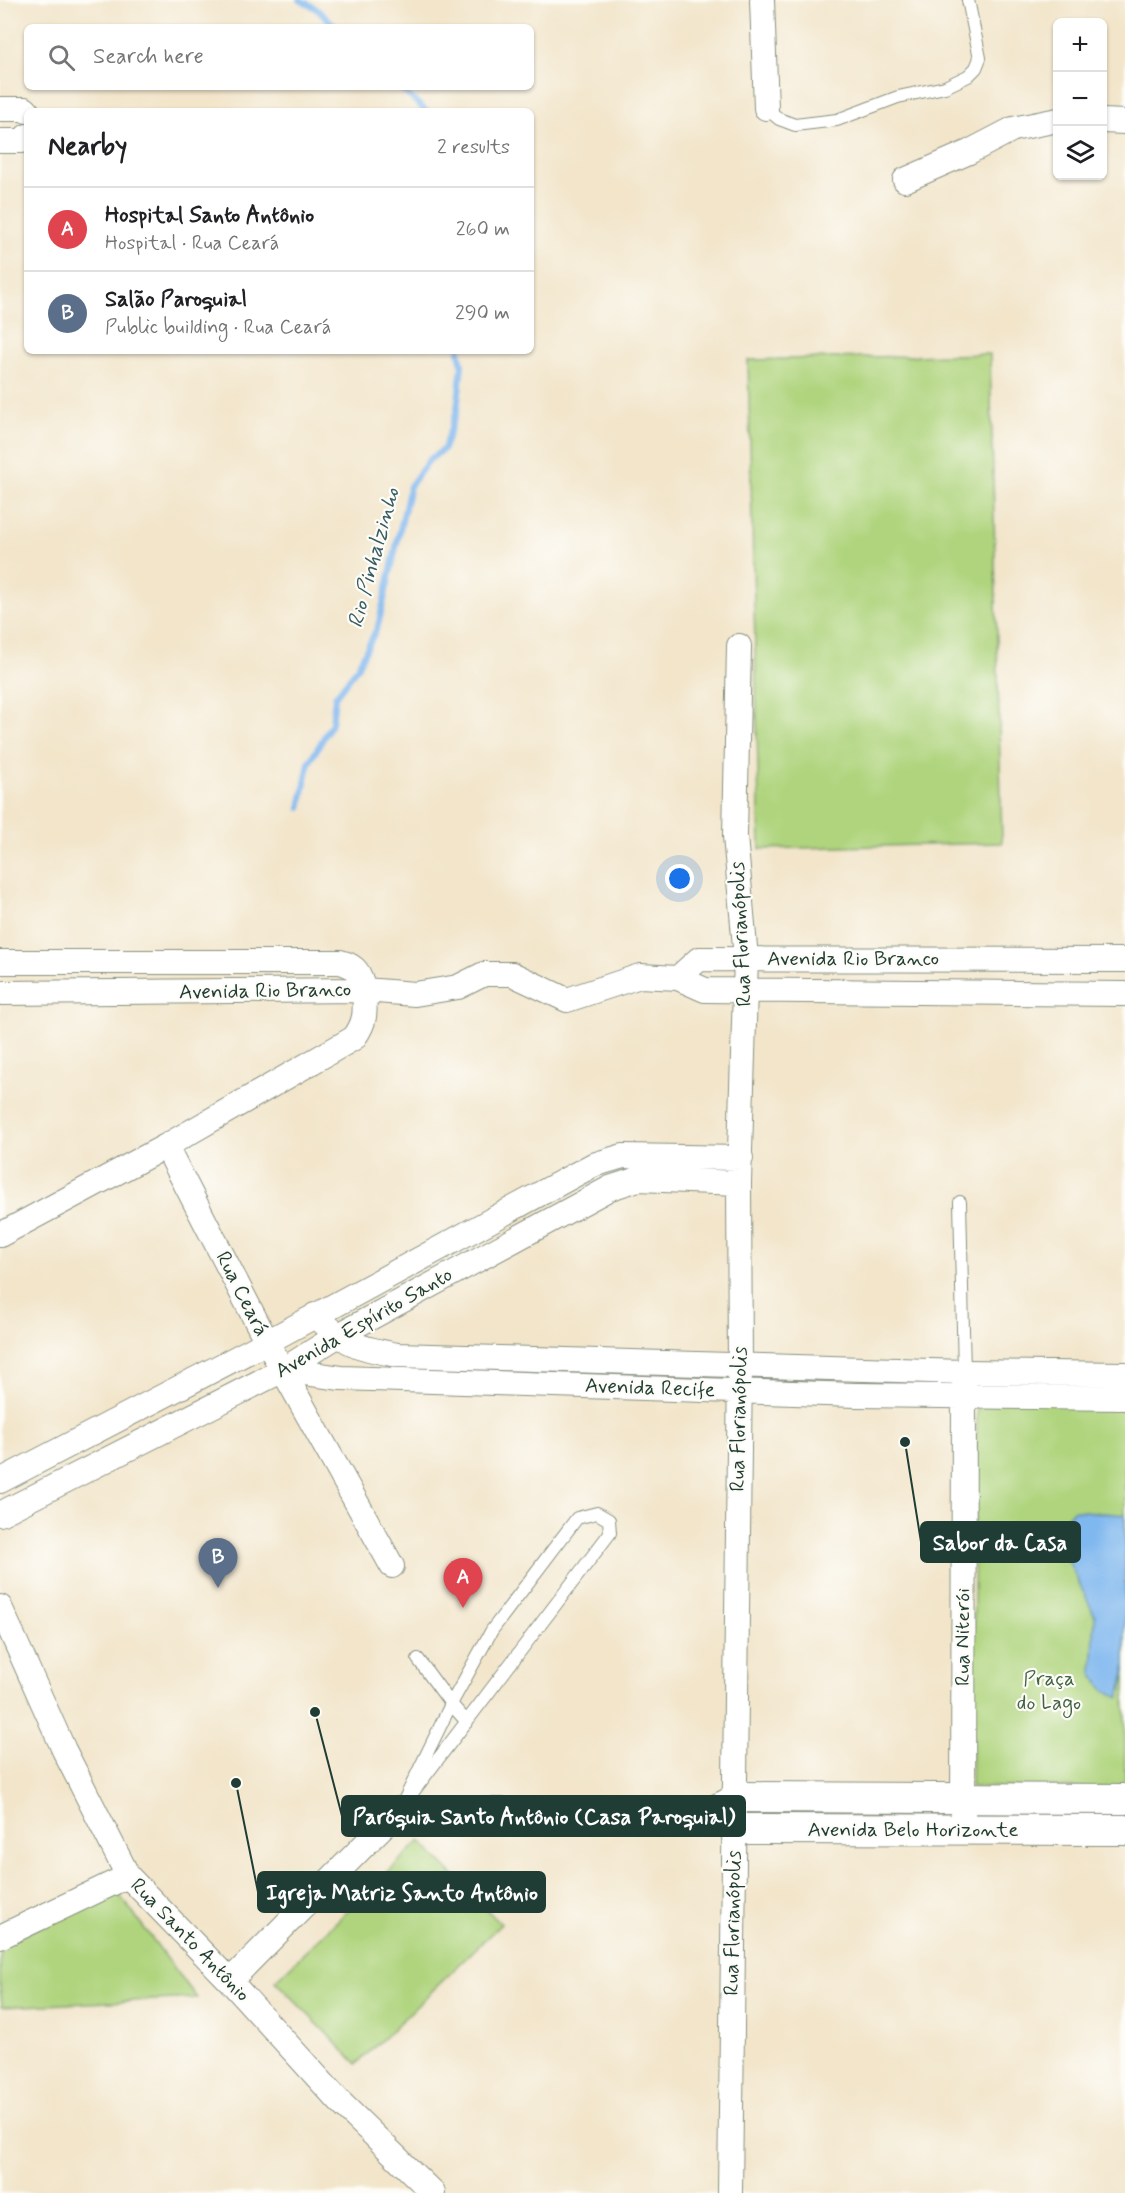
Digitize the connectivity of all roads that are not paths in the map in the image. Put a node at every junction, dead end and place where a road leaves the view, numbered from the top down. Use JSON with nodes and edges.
{"nodes":[{"id":1,"x":762,"y":0,"type":"edge"},
{"id":2,"x":968,"y":0,"type":"edge"},
{"id":3,"x":766,"y":108,"type":"joint"},
{"id":4,"x":0,"y":109,"type":"edge"},
{"id":5,"x":24,"y":109,"type":"edge"},
{"id":6,"x":1053,"y":121,"type":"edge"},
{"id":7,"x":1107,"y":121,"type":"edge"},
{"id":8,"x":1125,"y":122,"type":"edge"},
{"id":9,"x":24,"y":139,"type":"edge"},
{"id":10,"x":0,"y":141,"type":"edge"},
{"id":11,"x":905,"y":180,"type":"dead end"},
{"id":12,"x":739,"y":646,"type":"dead end"},
{"id":13,"x":746,"y":958,"type":"junction"},
{"id":14,"x":860,"y":959,"type":"junction"},
{"id":15,"x":953,"y":959,"type":"junction"},
{"id":16,"x":1125,"y":960,"type":"edge"},
{"id":17,"x":167,"y":962,"type":"junction"},
{"id":18,"x":0,"y":963,"type":"edge"},
{"id":19,"x":66,"y":963,"type":"junction"},
{"id":20,"x":678,"y":978,"type":"junction"},
{"id":21,"x":364,"y":990,"type":"junction"},
{"id":22,"x":746,"y":991,"type":"junction"},
{"id":23,"x":167,"y":992,"type":"junction"},
{"id":24,"x":860,"y":992,"type":"junction"},
{"id":25,"x":0,"y":993,"type":"edge"},
{"id":26,"x":66,"y":993,"type":"junction"},
{"id":27,"x":953,"y":993,"type":"junction"},
{"id":28,"x":1125,"y":994,"type":"edge"},
{"id":29,"x":166,"y":1146,"type":"junction"},
{"id":30,"x":741,"y":1158,"type":"junction"},
{"id":31,"x":740,"y":1183,"type":"junction"},
{"id":32,"x":960,"y":1202,"type":"dead end"},
{"id":33,"x":0,"y":1234,"type":"edge"},
{"id":34,"x":315,"y":1315,"type":"junction"},
{"id":35,"x":337,"y":1336,"type":"junction"},
{"id":36,"x":267,"y":1342,"type":"junction"},
{"id":37,"x":597,"y":1361,"type":"junction"},
{"id":38,"x":740,"y":1366,"type":"junction"},
{"id":39,"x":858,"y":1368,"type":"junction"},
{"id":40,"x":283,"y":1370,"type":"junction"},
{"id":41,"x":964,"y":1372,"type":"junction"},
{"id":42,"x":1125,"y":1374,"type":"edge"},
{"id":43,"x":595,"y":1387,"type":"junction"},
{"id":44,"x":740,"y":1392,"type":"junction"},
{"id":45,"x":856,"y":1395,"type":"junction"},
{"id":46,"x":964,"y":1395,"type":"junction"},
{"id":47,"x":1125,"y":1398,"type":"edge"},
{"id":48,"x":132,"y":1413,"type":"junction"},
{"id":49,"x":146,"y":1440,"type":"junction"},
{"id":50,"x":0,"y":1482,"type":"edge"},
{"id":51,"x":0,"y":1514,"type":"edge"},
{"id":52,"x":392,"y":1566,"type":"dead end"},
{"id":53,"x":0,"y":1606,"type":"edge"},
{"id":54,"x":418,"y":1659,"type":"dead end"},
{"id":55,"x":451,"y":1704,"type":"junction"},
{"id":56,"x":467,"y":1722,"type":"junction"},
{"id":57,"x":735,"y":1797,"type":"junction"},
{"id":58,"x":963,"y":1798,"type":"junction"},
{"id":59,"x":1125,"y":1799,"type":"edge"},
{"id":60,"x":399,"y":1809,"type":"junction"},
{"id":61,"x":705,"y":1812,"type":"junction"},
{"id":62,"x":734,"y":1829,"type":"junction"},
{"id":63,"x":1125,"y":1830,"type":"edge"},
{"id":64,"x":963,"y":1831,"type":"junction"},
{"id":65,"x":128,"y":1876,"type":"junction"},
{"id":66,"x":0,"y":1937,"type":"edge"},
{"id":67,"x":230,"y":1981,"type":"junction"},
{"id":68,"x":432,"y":2193,"type":"edge"},
{"id":69,"x":730,"y":2193,"type":"edge"}],
"edges":[{"from":1,"to":3,"type":"street"},
{"from":2,"to":3,"type":"lane"},
{"from":4,"to":5,"type":"street"},
{"from":6,"to":11,"type":"street"},
{"from":7,"to":8,"type":"street"},
{"from":9,"to":10,"type":"street"},
{"from":12,"to":13,"type":"street","name":"Rua Florianópolis"},
{"from":13,"to":14,"type":"street","name":"Avenida Rio Branco"},
{"from":13,"to":20,"type":"street","name":"Avenida Rio Branco"},
{"from":13,"to":22,"type":"street","name":"Rua Florianópolis"},
{"from":14,"to":15,"type":"street","name":"Avenida Rio Branco"},
{"from":14,"to":24,"type":"street"},
{"from":15,"to":16,"type":"street","name":"Avenida Rio Branco"},
{"from":15,"to":27,"type":"street"},
{"from":17,"to":19,"type":"street","name":"Avenida Rio Branco"},
{"from":17,"to":21,"type":"street","name":"Avenida Rio Branco"},
{"from":17,"to":23,"type":"street"},
{"from":18,"to":19,"type":"street","name":"Avenida Rio Branco"},
{"from":19,"to":26,"type":"street"},
{"from":20,"to":21,"type":"street"},
{"from":20,"to":22,"type":"street","name":"Avenida Rio Branco"},
{"from":21,"to":23,"type":"street","name":"Avenida Rio Branco"},
{"from":21,"to":29,"type":"street"},
{"from":22,"to":24,"type":"street","name":"Avenida Rio Branco"},
{"from":22,"to":30,"type":"street","name":"Rua Florianópolis"},
{"from":23,"to":26,"type":"street","name":"Avenida Rio Branco"},
{"from":24,"to":27,"type":"street","name":"Avenida Rio Branco"},
{"from":25,"to":26,"type":"street","name":"Avenida Rio Branco"},
{"from":27,"to":28,"type":"street","name":"Avenida Rio Branco"},
{"from":29,"to":33,"type":"street"},
{"from":29,"to":36,"type":"street","name":"Rua Ceará"},
{"from":30,"to":31,"type":"street","name":"Rua Florianópolis"},
{"from":30,"to":34,"type":"street","name":"Avenida Espírito Santo"},
{"from":31,"to":35,"type":"street","name":"Avenida Espírito Santo"},
{"from":31,"to":38,"type":"street","name":"Rua Florianópolis"},
{"from":32,"to":41,"type":"lane"},
{"from":34,"to":35,"type":"street","name":"Avenida Recife"},
{"from":34,"to":36,"type":"street","name":"Avenida Espírito Santo"},
{"from":35,"to":37,"type":"street","name":"Avenida Recife"},
{"from":35,"to":40,"type":"street","name":"Avenida Espírito Santo"},
{"from":36,"to":40,"type":"street","name":"Rua Ceará"},
{"from":36,"to":48,"type":"street","name":"Avenida Espírito Santo"},
{"from":37,"to":38,"type":"street","name":"Avenida Recife"},
{"from":37,"to":43,"type":"street"},
{"from":38,"to":39,"type":"street","name":"Avenida Recife"},
{"from":38,"to":44,"type":"street","name":"Rua Florianópolis"},
{"from":39,"to":41,"type":"street","name":"Avenida Recife"},
{"from":39,"to":45,"type":"street"},
{"from":40,"to":43,"type":"street","name":"Avenida Recife"},
{"from":40,"to":49,"type":"street","name":"Avenida Espírito Santo"},
{"from":40,"to":52,"type":"street","name":"Rua Ceará"},
{"from":41,"to":42,"type":"street","name":"Avenida Recife"},
{"from":41,"to":46,"type":"street","name":"Rua Niterói"},
{"from":43,"to":44,"type":"street","name":"Avenida Recife"},
{"from":44,"to":45,"type":"street","name":"Avenida Recife"},
{"from":44,"to":57,"type":"street","name":"Rua Florianópolis"},
{"from":45,"to":46,"type":"street","name":"Avenida Recife"},
{"from":46,"to":47,"type":"street","name":"Avenida Recife"},
{"from":46,"to":58,"type":"street","name":"Rua Niterói"},
{"from":48,"to":49,"type":"street"},
{"from":48,"to":50,"type":"street","name":"Avenida Espírito Santo"},
{"from":49,"to":51,"type":"street","name":"Avenida Espírito Santo"},
{"from":53,"to":65,"type":"street","name":"Rua Santo Antônio"},
{"from":54,"to":55,"type":"lane"},
{"from":55,"to":56,"type":"lane"},
{"from":55,"to":56,"type":"lane"},
{"from":55,"to":60,"type":"lane"},
{"from":56,"to":60,"type":"lane"},
{"from":57,"to":58,"type":"street","name":"Avenida Belo Horizonte"},
{"from":57,"to":61,"type":"street","name":"Avenida Belo Horizonte"},
{"from":57,"to":62,"type":"street","name":"Rua Florianópolis"},
{"from":58,"to":59,"type":"street","name":"Avenida Belo Horizonte"},
{"from":58,"to":64,"type":"street","name":"Rua Niterói"},
{"from":60,"to":61,"type":"street","name":"Avenida Belo Horizonte"},
{"from":60,"to":67,"type":"street"},
{"from":61,"to":62,"type":"street","name":"Avenida Belo Horizonte"},
{"from":62,"to":64,"type":"street","name":"Avenida Belo Horizonte"},
{"from":62,"to":69,"type":"street","name":"Rua Florianópolis"},
{"from":63,"to":64,"type":"street","name":"Avenida Belo Horizonte"},
{"from":65,"to":66,"type":"street"},
{"from":65,"to":67,"type":"street","name":"Rua Santo Antônio"},
{"from":67,"to":68,"type":"street","name":"Rua Santo Antônio"}]}
